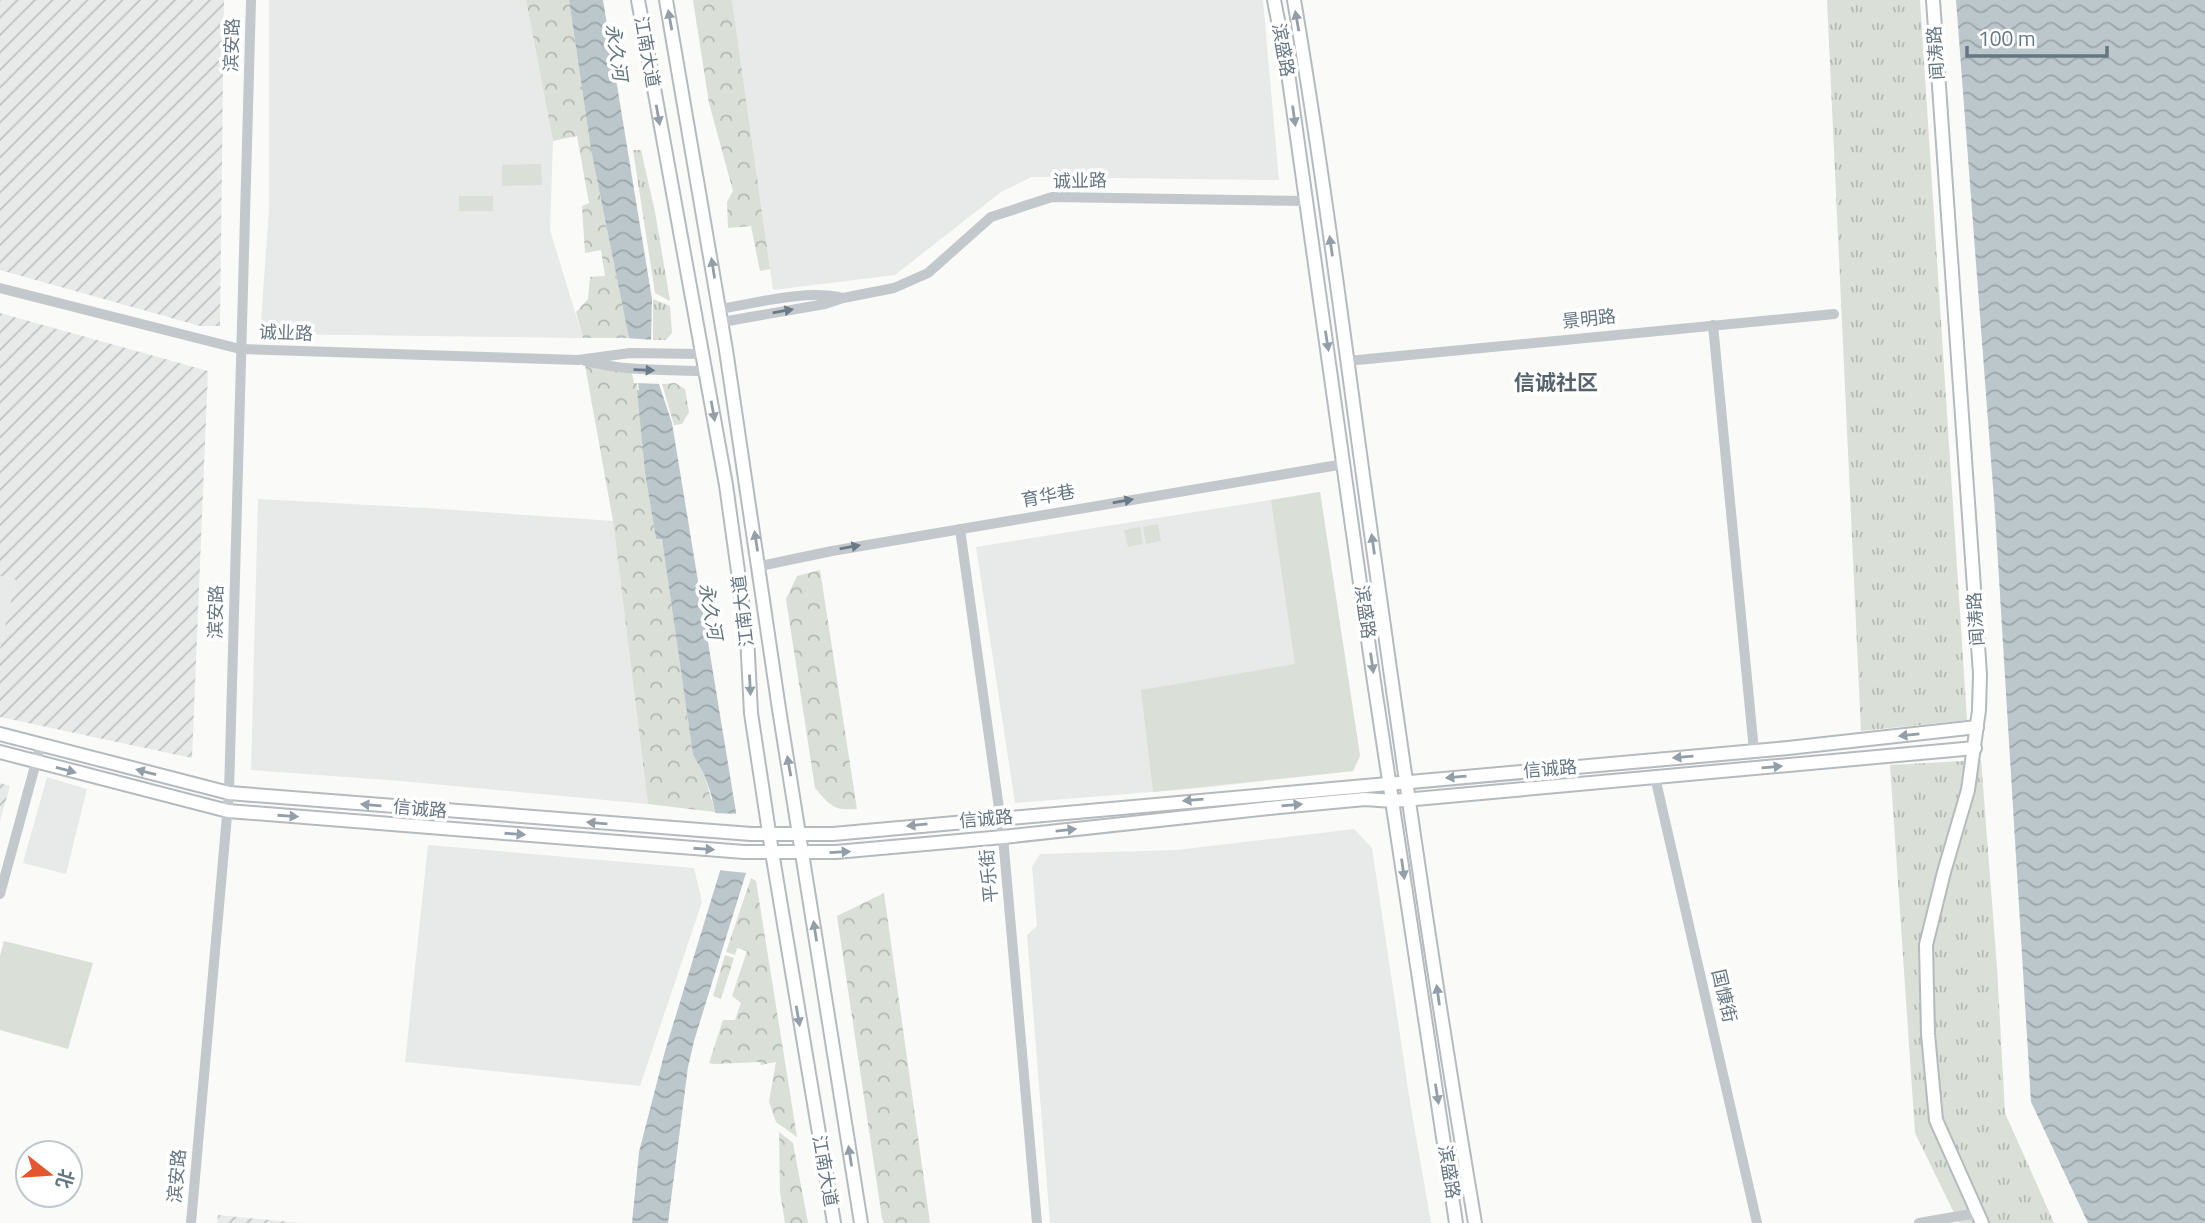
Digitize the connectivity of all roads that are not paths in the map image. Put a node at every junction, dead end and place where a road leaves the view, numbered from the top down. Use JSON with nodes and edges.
{"nodes":[{"id":1,"x":251,"y":0,"type":"edge"},
{"id":2,"x":638,"y":0,"type":"edge"},
{"id":3,"x":666,"y":0,"type":"edge"},
{"id":4,"x":1274,"y":0,"type":"edge"},
{"id":5,"x":1294,"y":0,"type":"edge"},
{"id":6,"x":1933,"y":0,"type":"edge"},
{"id":7,"x":1305,"y":201,"type":"junction"},
{"id":8,"x":0,"y":288,"type":"edge"},
{"id":9,"x":1834,"y":314,"type":"dead end"},
{"id":10,"x":721,"y":316,"type":"junction"},
{"id":11,"x":1713,"y":325,"type":"junction"},
{"id":12,"x":240,"y":349,"type":"junction"},
{"id":13,"x":703,"y":354,"type":"junction"},
{"id":14,"x":579,"y":360,"type":"junction"},
{"id":15,"x":1347,"y":361,"type":"junction"},
{"id":16,"x":706,"y":371,"type":"junction"},
{"id":17,"x":1344,"y":464,"type":"junction"},
{"id":18,"x":960,"y":529,"type":"junction"},
{"id":19,"x":760,"y":566,"type":"junction"},
{"id":20,"x":1977,"y":727,"type":"junction"},
{"id":21,"x":0,"y":734,"type":"edge"},
{"id":22,"x":41,"y":744,"type":"junction"},
{"id":23,"x":1975,"y":748,"type":"junction"},
{"id":24,"x":1754,"y":751,"type":"junction"},
{"id":25,"x":0,"y":752,"type":"edge"},
{"id":26,"x":36,"y":762,"type":"junction"},
{"id":27,"x":1655,"y":776,"type":"junction"},
{"id":28,"x":1407,"y":782,"type":"junction"},
{"id":29,"x":1390,"y":783,"type":"junction"},
{"id":30,"x":229,"y":793,"type":"junction"},
{"id":31,"x":1410,"y":800,"type":"junction"},
{"id":32,"x":1393,"y":802,"type":"junction"},
{"id":33,"x":228,"y":811,"type":"junction"},
{"id":34,"x":1001,"y":817,"type":"junction"},
{"id":35,"x":769,"y":834,"type":"junction"},
{"id":36,"x":800,"y":834,"type":"junction"},
{"id":37,"x":1003,"y":837,"type":"junction"},
{"id":38,"x":772,"y":852,"type":"junction"},
{"id":39,"x":803,"y":852,"type":"junction"},
{"id":40,"x":0,"y":894,"type":"edge"},
{"id":41,"x":1979,"y":1218,"type":"edge"},
{"id":42,"x":191,"y":1223,"type":"edge"},
{"id":43,"x":834,"y":1223,"type":"edge"},
{"id":44,"x":861,"y":1223,"type":"edge"},
{"id":45,"x":1037,"y":1223,"type":"edge"},
{"id":46,"x":1456,"y":1223,"type":"edge"},
{"id":47,"x":1475,"y":1223,"type":"edge"},
{"id":48,"x":1757,"y":1223,"type":"edge"},
{"id":49,"x":1919,"y":1223,"type":"edge"}],
"edges":[{"from":1,"to":12,"type":"street","name":"滨安路"},
{"from":2,"to":13,"type":"main road","name":"江南大道","one_way":true},
{"from":10,"to":3,"type":"main road","name":"江南大道","one_way":true},
{"from":4,"to":7,"type":"main road","name":"滨盛路","one_way":true},
{"from":15,"to":5,"type":"main road","name":"滨盛路","one_way":true},
{"from":6,"to":20,"type":"main road","name":"闻涛路"},
{"from":7,"to":10,"type":"street","name":"诚业路"},
{"from":7,"to":17,"type":"main road","name":"滨盛路","one_way":true},
{"from":8,"to":12,"type":"street","name":"诚业路"},
{"from":9,"to":11,"type":"street","name":"景明路"},
{"from":19,"to":10,"type":"main road","name":"江南大道","one_way":true},
{"from":11,"to":15,"type":"street","name":"景明路"},
{"from":11,"to":24,"type":"street"},
{"from":12,"to":14,"type":"street","name":"诚业路"},
{"from":12,"to":30,"type":"street","name":"滨安路"},
{"from":13,"to":14,"type":"street","name":"诚业路"},
{"from":13,"to":16,"type":"main road","name":"江南大道"},
{"from":14,"to":16,"type":"street","name":"诚业路","one_way":true},
{"from":28,"to":15,"type":"main road","name":"滨盛路","one_way":true},
{"from":16,"to":35,"type":"main road","name":"江南大道","one_way":true},
{"from":18,"to":17,"type":"street","name":"育华巷","one_way":true},
{"from":17,"to":29,"type":"main road","name":"滨盛路","one_way":true},
{"from":19,"to":18,"type":"street","name":"育华巷","one_way":true},
{"from":18,"to":34,"type":"street","name":"平乐街"},
{"from":36,"to":19,"type":"main road","name":"江南大道","one_way":true},
{"from":20,"to":23,"type":"main road","name":"闻涛路"},
{"from":20,"to":24,"type":"main road","name":"信诚路","one_way":true},
{"from":21,"to":22,"type":"main road","name":"信诚路"},
{"from":22,"to":26,"type":"street"},
{"from":30,"to":22,"type":"main road","name":"信诚路","one_way":true},
{"from":27,"to":23,"type":"main road","name":"信诚路","one_way":true},
{"from":23,"to":41,"type":"main road","name":"闻涛路"},
{"from":24,"to":28,"type":"main road","name":"信诚路","one_way":true},
{"from":25,"to":26,"type":"main road","name":"信诚路"},
{"from":26,"to":33,"type":"main road","name":"信诚路","one_way":true},
{"from":26,"to":40,"type":"street"},
{"from":27,"to":31,"type":"main road","name":"信诚路"},
{"from":27,"to":48,"type":"street","name":"国慷街"},
{"from":28,"to":29,"type":"main road","name":"信诚路"},
{"from":28,"to":31,"type":"main road","name":"滨盛路"},
{"from":29,"to":32,"type":"main road","name":"滨盛路"},
{"from":29,"to":34,"type":"main road","name":"信诚路","one_way":true},
{"from":30,"to":33,"type":"street","name":"滨安路"},
{"from":35,"to":30,"type":"main road","name":"信诚路","one_way":true},
{"from":31,"to":32,"type":"main road","name":"信诚路"},
{"from":47,"to":31,"type":"main road","name":"滨盛路","one_way":true},
{"from":37,"to":32,"type":"main road","name":"信诚路","one_way":true},
{"from":32,"to":46,"type":"main road","name":"滨盛路","one_way":true},
{"from":33,"to":38,"type":"main road","name":"信诚路","one_way":true},
{"from":33,"to":42,"type":"street","name":"滨安路"},
{"from":34,"to":36,"type":"main road","name":"信诚路","one_way":true},
{"from":34,"to":37,"type":"street","name":"平乐街"},
{"from":35,"to":36,"type":"main road","name":"信诚路"},
{"from":35,"to":38,"type":"main road","name":"江南大道"},
{"from":36,"to":39,"type":"main road","name":"江南大道"},
{"from":39,"to":37,"type":"main road","name":"信诚路","one_way":true},
{"from":37,"to":45,"type":"street","name":"平乐街"},
{"from":38,"to":39,"type":"main road","name":"信诚路"},
{"from":38,"to":43,"type":"main road","name":"江南大道","one_way":true},
{"from":44,"to":39,"type":"main road","name":"江南大道","one_way":true},
{"from":41,"to":49,"type":"street"}]}
